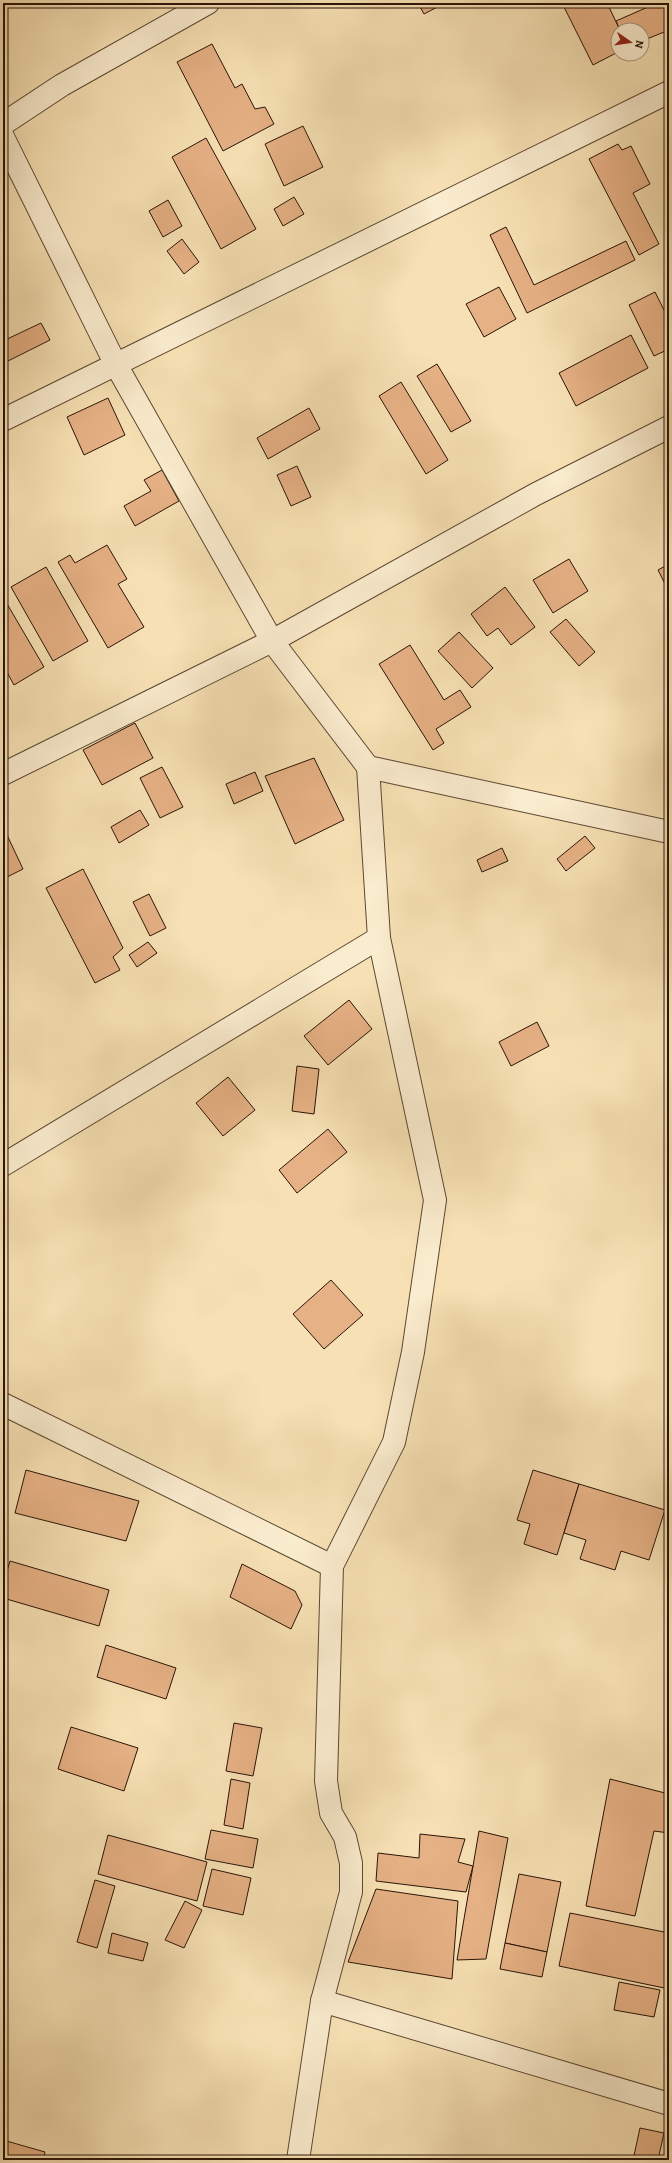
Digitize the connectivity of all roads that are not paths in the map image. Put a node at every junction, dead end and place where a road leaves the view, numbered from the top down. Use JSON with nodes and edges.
{"nodes":[{"id":1,"x":208,"y":3,"type":"edge"},
{"id":2,"x":669,"y":92,"type":"edge"},
{"id":3,"x":3,"y":124,"type":"edge"},
{"id":4,"x":3,"y":137,"type":"edge"},
{"id":5,"x":116,"y":363,"type":"junction"},
{"id":6,"x":3,"y":420,"type":"edge"},
{"id":7,"x":669,"y":427,"type":"edge"},
{"id":8,"x":272,"y":642,"type":"junction"},
{"id":9,"x":368,"y":767,"type":"junction"},
{"id":10,"x":3,"y":774,"type":"edge"},
{"id":11,"x":669,"y":832,"type":"edge"},
{"id":12,"x":379,"y":938,"type":"junction"},
{"id":13,"x":3,"y":1165,"type":"edge"},
{"id":14,"x":3,"y":1404,"type":"edge"},
{"id":15,"x":332,"y":1566,"type":"junction"},
{"id":16,"x":322,"y":2001,"type":"junction"},
{"id":17,"x":669,"y":2104,"type":"edge"},
{"id":18,"x":298,"y":2160,"type":"edge"}],
"edges":[{"from":1,"to":3,"type":"street"},
{"from":2,"to":5,"type":"street"},
{"from":4,"to":5,"type":"street"},
{"from":5,"to":6,"type":"street"},
{"from":5,"to":8,"type":"street"},
{"from":7,"to":8,"type":"street"},
{"from":8,"to":9,"type":"street"},
{"from":8,"to":10,"type":"street"},
{"from":9,"to":11,"type":"street"},
{"from":9,"to":12,"type":"street"},
{"from":12,"to":13,"type":"street"},
{"from":12,"to":15,"type":"street"},
{"from":14,"to":15,"type":"street"},
{"from":15,"to":16,"type":"street"},
{"from":16,"to":17,"type":"street"},
{"from":16,"to":18,"type":"street"}]}
